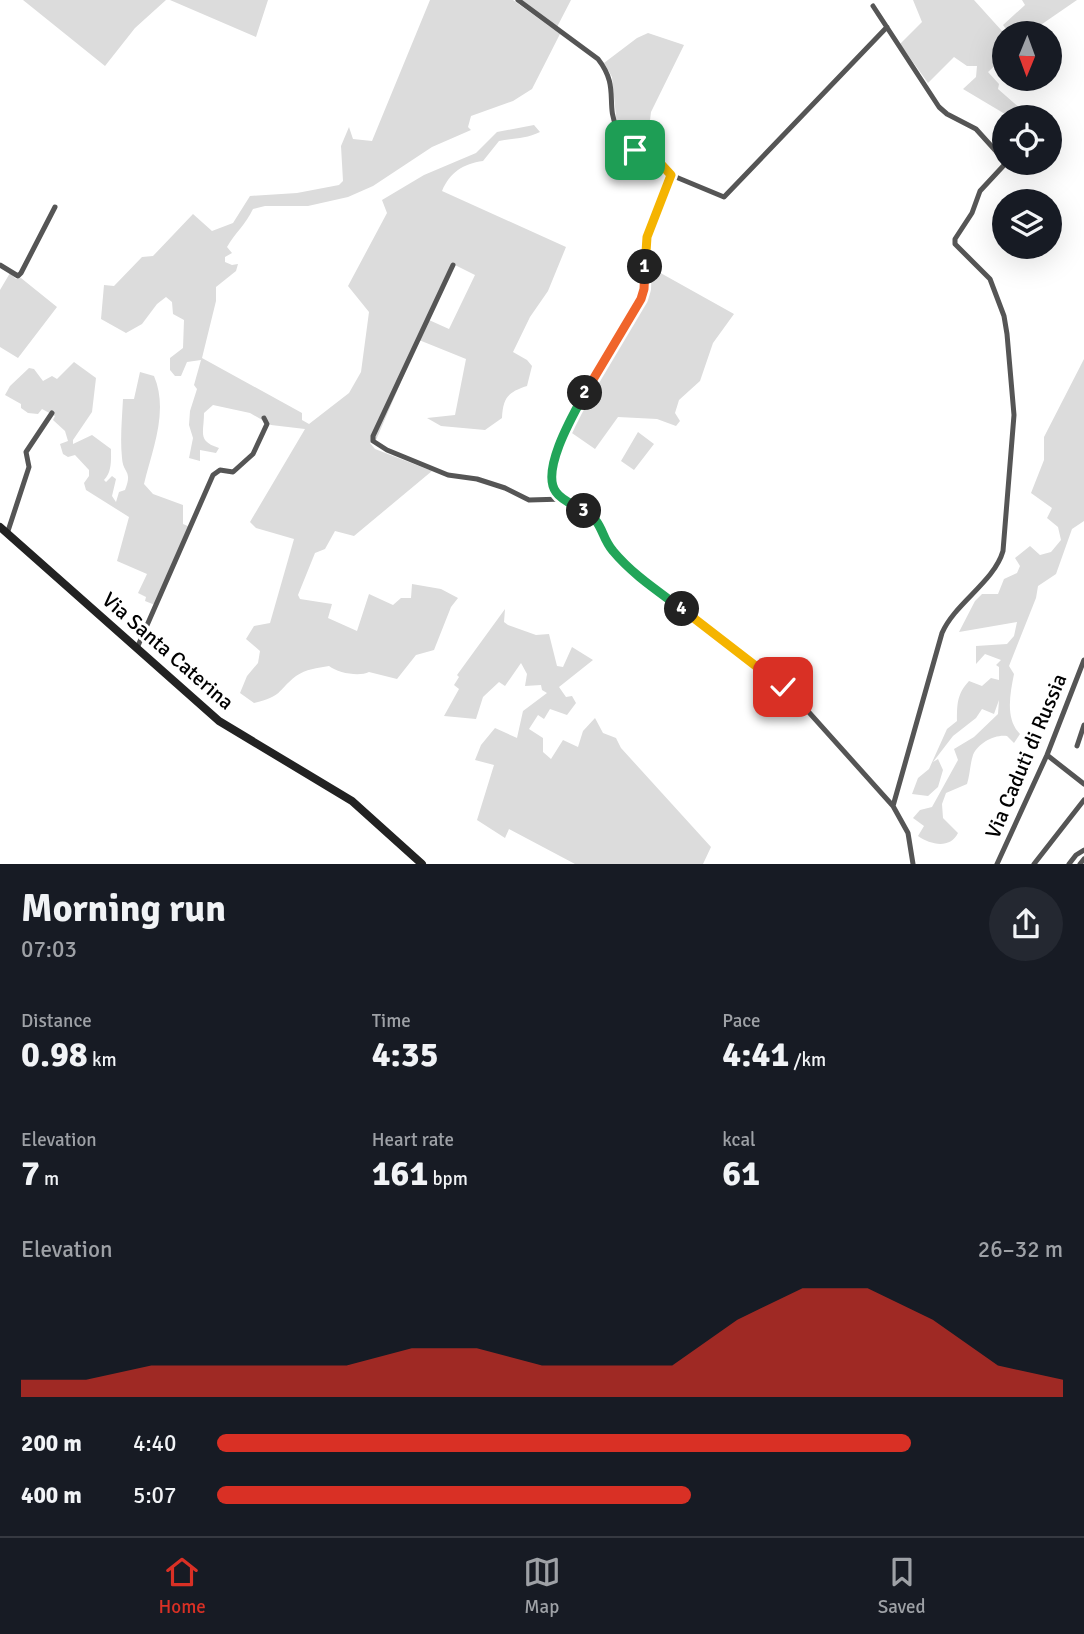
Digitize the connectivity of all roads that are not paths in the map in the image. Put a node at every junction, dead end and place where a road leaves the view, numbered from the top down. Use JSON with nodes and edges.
{"nodes":[{"id":1,"x":518,"y":0,"type":"edge"},
{"id":2,"x":873,"y":6,"type":"dead end"},
{"id":3,"x":887,"y":27,"type":"junction"},
{"id":4,"x":992,"y":147,"type":"edge"},
{"id":5,"x":671,"y":175,"type":"junction"},
{"id":6,"x":993,"y":175,"type":"edge"},
{"id":7,"x":55,"y":207,"type":"dead end"},
{"id":8,"x":0,"y":265,"type":"edge"},
{"id":9,"x":453,"y":265,"type":"dead end"},
{"id":10,"x":52,"y":413,"type":"dead end"},
{"id":11,"x":264,"y":418,"type":"dead end"},
{"id":12,"x":564,"y":499,"type":"junction"},
{"id":13,"x":4,"y":531,"type":"edge"},
{"id":14,"x":137,"y":648,"type":"junction"},
{"id":15,"x":1084,"y":660,"type":"edge"},
{"id":16,"x":1084,"y":725,"type":"edge"},
{"id":17,"x":1077,"y":746,"type":"dead end"},
{"id":18,"x":1047,"y":755,"type":"junction"},
{"id":19,"x":1084,"y":784,"type":"edge"},
{"id":20,"x":1084,"y":800,"type":"edge"},
{"id":21,"x":893,"y":806,"type":"junction"},
{"id":22,"x":1084,"y":850,"type":"edge"},
{"id":23,"x":1084,"y":859,"type":"edge"},
{"id":24,"x":422,"y":864,"type":"edge"},
{"id":25,"x":913,"y":864,"type":"edge"},
{"id":26,"x":997,"y":864,"type":"edge"},
{"id":27,"x":1034,"y":864,"type":"edge"},
{"id":28,"x":1069,"y":864,"type":"edge"},
{"id":29,"x":1080,"y":864,"type":"edge"}],
"edges":[{"from":1,"to":5,"type":"street"},
{"from":2,"to":3,"type":"street"},
{"from":3,"to":4,"type":"street"},
{"from":3,"to":5,"type":"street"},
{"from":5,"to":12,"type":"street"},
{"from":6,"to":21,"type":"street"},
{"from":7,"to":8,"type":"street"},
{"from":9,"to":12,"type":"street"},
{"from":10,"to":13,"type":"street"},
{"from":11,"to":14,"type":"street"},
{"from":12,"to":21,"type":"street"},
{"from":13,"to":14,"type":"street","name":"Via Santa Caterina"},
{"from":14,"to":24,"type":"street","name":"Via Santa Caterina"},
{"from":15,"to":18,"type":"street","name":"Via Caduti di Russia"},
{"from":16,"to":17,"type":"street"},
{"from":18,"to":19,"type":"street"},
{"from":18,"to":26,"type":"street","name":"Via Caduti di Russia"},
{"from":20,"to":27,"type":"street"},
{"from":21,"to":25,"type":"street"},
{"from":22,"to":28,"type":"street"},
{"from":23,"to":29,"type":"street"}]}
